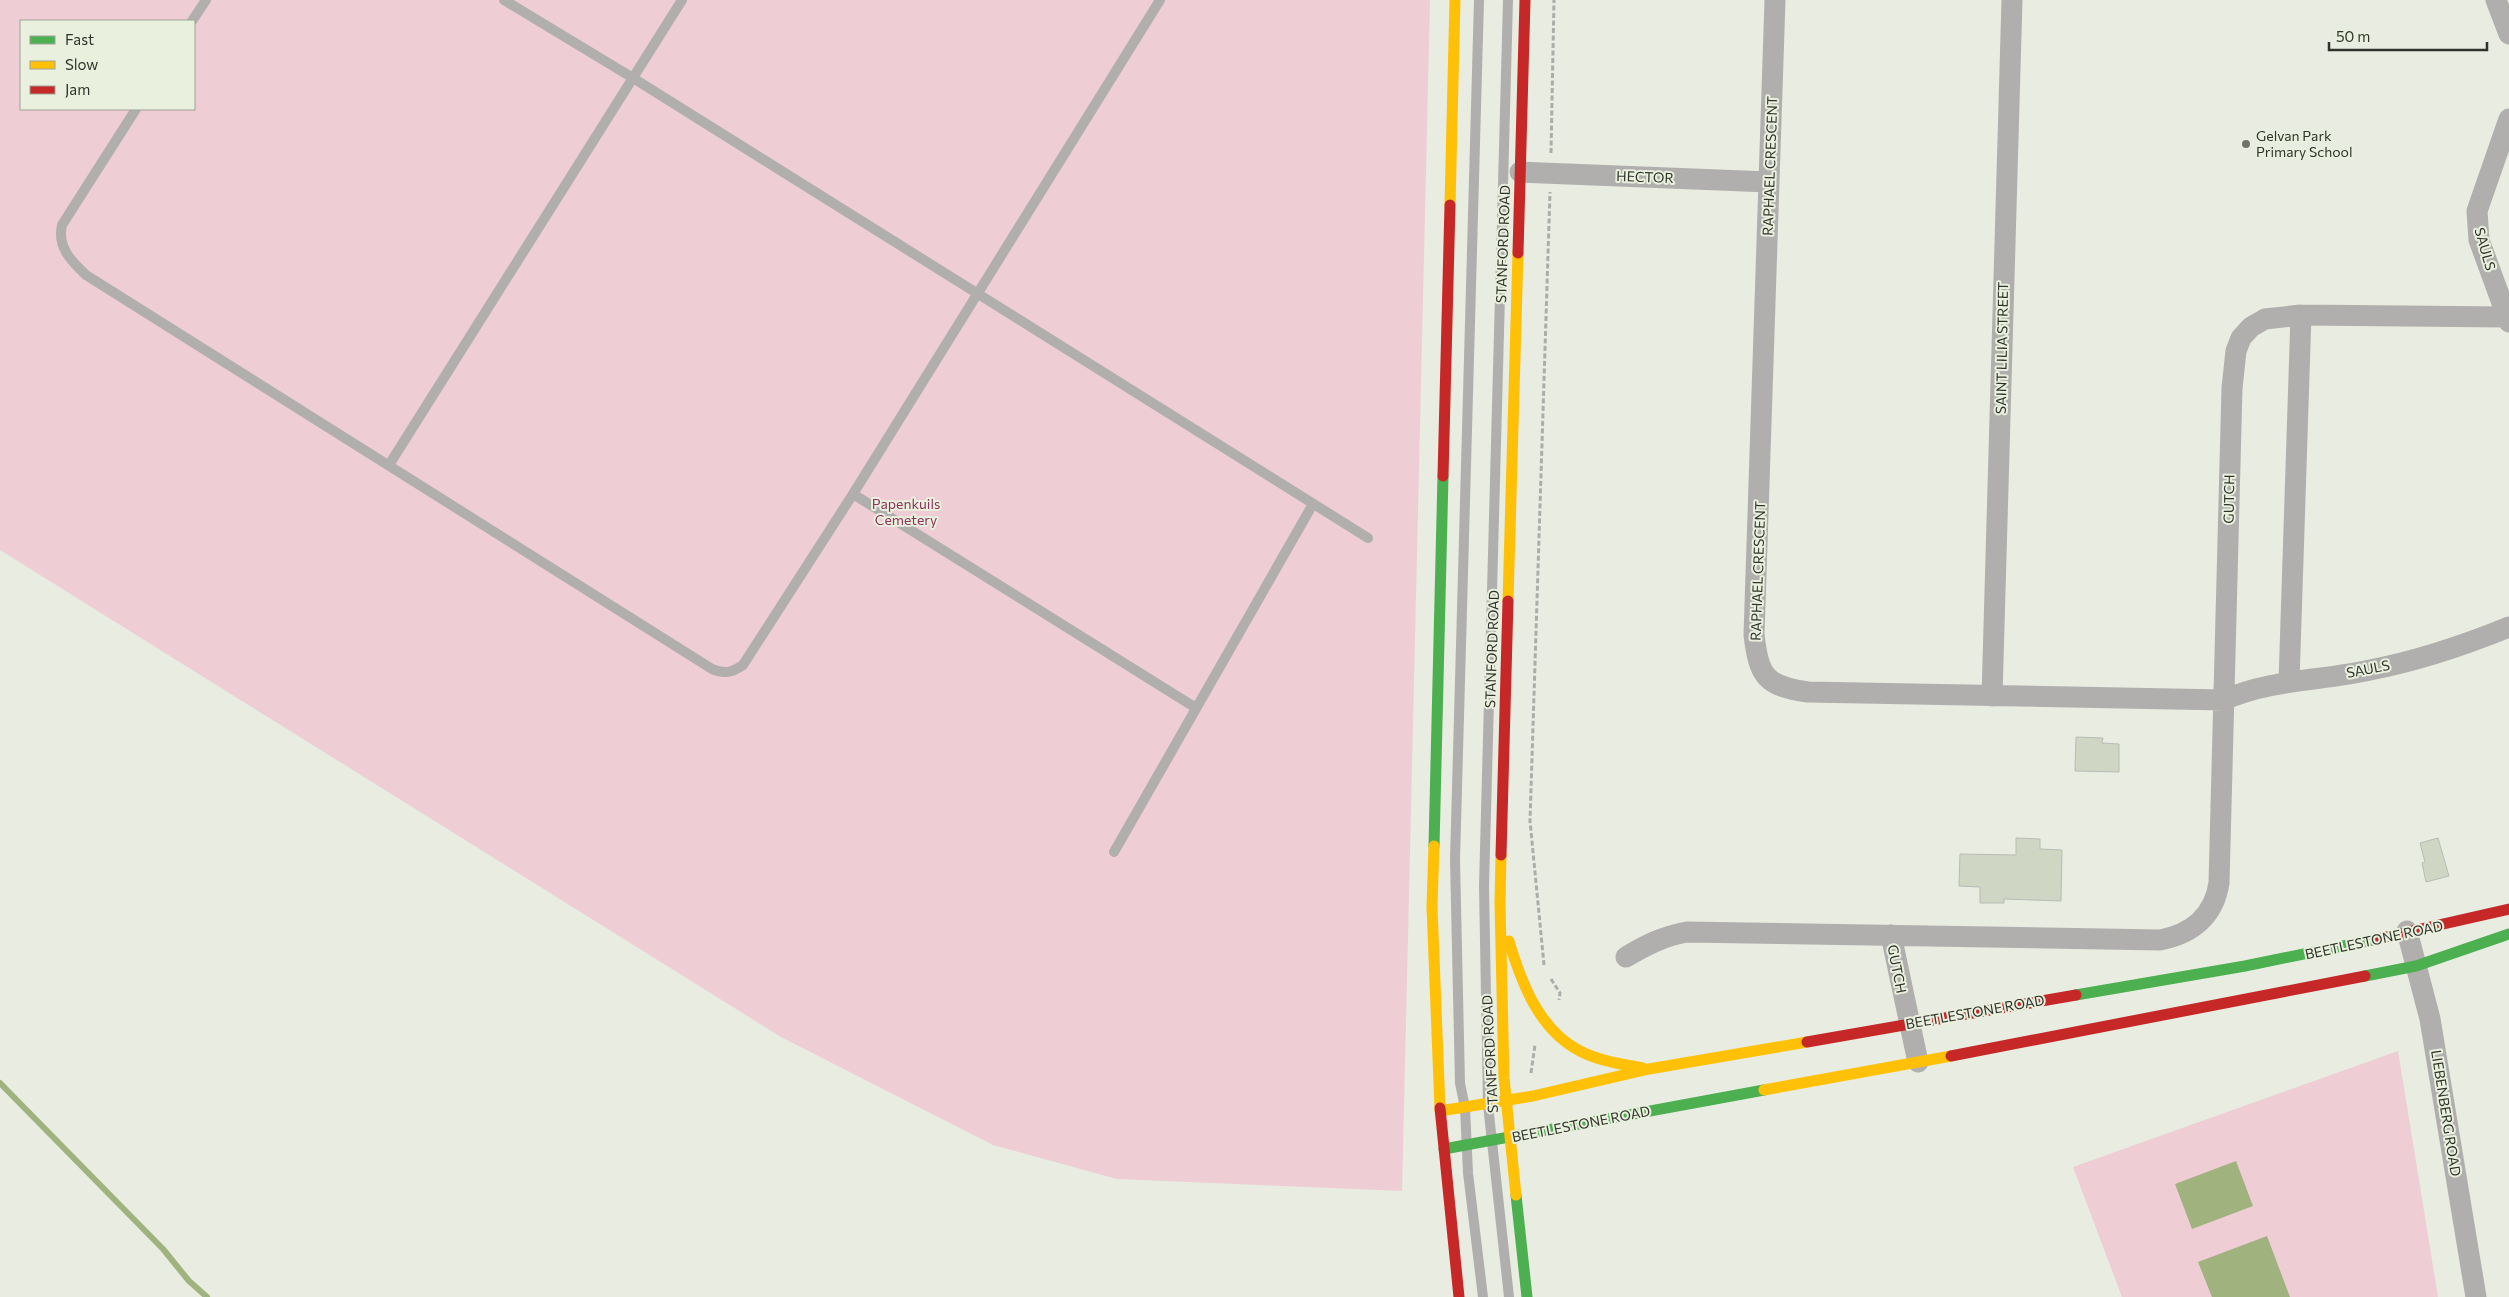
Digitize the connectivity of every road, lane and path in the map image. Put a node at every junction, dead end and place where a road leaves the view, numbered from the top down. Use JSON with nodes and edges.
{"nodes":[{"id":1,"x":206,"y":0,"type":"edge"},
{"id":2,"x":504,"y":0,"type":"edge"},
{"id":3,"x":682,"y":0,"type":"edge"},
{"id":4,"x":1160,"y":0,"type":"edge"},
{"id":5,"x":1455,"y":0,"type":"edge"},
{"id":6,"x":1479,"y":0,"type":"edge"},
{"id":7,"x":1508,"y":0,"type":"edge"},
{"id":8,"x":1525,"y":0,"type":"edge"},
{"id":9,"x":1554,"y":0,"type":"edge"},
{"id":10,"x":1775,"y":0,"type":"edge"},
{"id":11,"x":2012,"y":0,"type":"edge"},
{"id":12,"x":2496,"y":0,"type":"edge"},
{"id":13,"x":193,"y":20,"type":"edge"},
{"id":14,"x":2509,"y":34,"type":"edge"},
{"id":15,"x":633,"y":78,"type":"junction"},
{"id":16,"x":135,"y":110,"type":"edge"},
{"id":17,"x":2509,"y":119,"type":"edge"},
{"id":18,"x":1520,"y":172,"type":"junction"},
{"id":19,"x":1550,"y":174,"type":"junction"},
{"id":20,"x":1769,"y":182,"type":"junction"},
{"id":21,"x":976,"y":293,"type":"junction"},
{"id":22,"x":2301,"y":315,"type":"junction"},
{"id":23,"x":2508,"y":319,"type":"edge"},
{"id":24,"x":389,"y":465,"type":"junction"},
{"id":25,"x":853,"y":494,"type":"junction"},
{"id":26,"x":1313,"y":504,"type":"junction"},
{"id":27,"x":1368,"y":538,"type":"dead end"},
{"id":28,"x":2509,"y":627,"type":"edge"},
{"id":29,"x":2289,"y":682,"type":"junction"},
{"id":30,"x":1992,"y":696,"type":"junction"},
{"id":31,"x":2224,"y":700,"type":"junction"},
{"id":32,"x":1196,"y":708,"type":"junction"},
{"id":33,"x":1114,"y":852,"type":"dead end"},
{"id":34,"x":1500,"y":903,"type":"junction"},
{"id":35,"x":2509,"y":909,"type":"edge"},
{"id":36,"x":2407,"y":932,"type":"junction"},
{"id":37,"x":2509,"y":934,"type":"edge"},
{"id":38,"x":1891,"y":935,"type":"junction"},
{"id":39,"x":1626,"y":956,"type":"dead end"},
{"id":40,"x":2416,"y":966,"type":"junction"},
{"id":41,"x":1544,"y":969,"type":"dead end"},
{"id":42,"x":1547,"y":974,"type":"dead end"},
{"id":43,"x":1547,"y":1023,"type":"junction"},
{"id":44,"x":1909,"y":1023,"type":"junction"},
{"id":45,"x":1918,"y":1062,"type":"junction"},
{"id":46,"x":1649,"y":1069,"type":"junction"},
{"id":47,"x":1506,"y":1101,"type":"junction"},
{"id":48,"x":1488,"y":1104,"type":"junction"},
{"id":49,"x":1464,"y":1108,"type":"junction"},
{"id":50,"x":1440,"y":1111,"type":"junction"},
{"id":51,"x":1510,"y":1138,"type":"junction"},
{"id":52,"x":1492,"y":1141,"type":"junction"},
{"id":53,"x":1467,"y":1145,"type":"junction"},
{"id":54,"x":1444,"y":1149,"type":"junction"},
{"id":55,"x":1459,"y":1297,"type":"edge"},
{"id":56,"x":1483,"y":1297,"type":"edge"},
{"id":57,"x":1509,"y":1297,"type":"edge"},
{"id":58,"x":1527,"y":1297,"type":"edge"},
{"id":59,"x":2476,"y":1297,"type":"edge"}],
"edges":[{"from":1,"to":13,"type":"lane"},
{"from":2,"to":15,"type":"lane"},
{"from":3,"to":15,"type":"lane"},
{"from":4,"to":21,"type":"lane"},
{"from":5,"to":50,"type":"main road"},
{"from":6,"to":49,"type":"lane"},
{"from":7,"to":48,"type":"lane"},
{"from":8,"to":18,"type":"main road","name":"STANFORD ROAD"},
{"from":9,"to":19,"type":"path"},
{"from":10,"to":20,"type":"street","name":"RAPHAEL CRESCENT"},
{"from":11,"to":30,"type":"street","name":"SAINT LILIA STREET"},
{"from":12,"to":14,"type":"street"},
{"from":15,"to":21,"type":"lane"},
{"from":15,"to":24,"type":"lane"},
{"from":16,"to":24,"type":"lane"},
{"from":17,"to":23,"type":"street","name":"SAULS"},
{"from":18,"to":19,"type":"street","name":"HECTOR"},
{"from":18,"to":34,"type":"main road","name":"STANFORD ROAD"},
{"from":19,"to":20,"type":"street","name":"HECTOR"},
{"from":19,"to":41,"type":"path"},
{"from":20,"to":30,"type":"street","name":"RAPHAEL CRESCENT"},
{"from":21,"to":25,"type":"lane"},
{"from":21,"to":26,"type":"lane"},
{"from":22,"to":23,"type":"street","name":"GUTCH"},
{"from":22,"to":29,"type":"street"},
{"from":22,"to":31,"type":"street","name":"GUTCH"},
{"from":24,"to":25,"type":"lane"},
{"from":25,"to":32,"type":"lane"},
{"from":26,"to":27,"type":"lane"},
{"from":26,"to":32,"type":"lane"},
{"from":28,"to":29,"type":"street","name":"SAULS"},
{"from":29,"to":31,"type":"street","name":"SAULS"},
{"from":30,"to":31,"type":"street","name":"RAPHAEL CRESCENT"},
{"from":31,"to":38,"type":"street","name":"GUTCH"},
{"from":32,"to":33,"type":"lane"},
{"from":34,"to":43,"type":"main road"},
{"from":34,"to":47,"type":"main road","name":"STANFORD ROAD"},
{"from":35,"to":36,"type":"main road","name":"BEETLESTONE ROAD"},
{"from":36,"to":40,"type":"street","name":"LIEBENBERG ROAD"},
{"from":36,"to":44,"type":"main road","name":"BEETLESTONE ROAD"},
{"from":37,"to":40,"type":"main road","name":"BEETLESTONE ROAD"},
{"from":38,"to":39,"type":"street"},
{"from":38,"to":44,"type":"street","name":"GUTCH"},
{"from":40,"to":45,"type":"main road","name":"BEETLESTONE ROAD"},
{"from":40,"to":59,"type":"street","name":"LIEBENBERG ROAD"},
{"from":42,"to":43,"type":"path"},
{"from":43,"to":46,"type":"main road"},
{"from":44,"to":45,"type":"street","name":"GUTCH"},
{"from":44,"to":46,"type":"main road","name":"BEETLESTONE ROAD"},
{"from":45,"to":51,"type":"main road","name":"BEETLESTONE ROAD"},
{"from":46,"to":47,"type":"main road","name":"BEETLESTONE ROAD"},
{"from":47,"to":48,"type":"main road","name":"BEETLESTONE ROAD"},
{"from":47,"to":51,"type":"main road","name":"STANFORD ROAD"},
{"from":48,"to":49,"type":"main road","name":"BEETLESTONE ROAD"},
{"from":48,"to":52,"type":"lane"},
{"from":49,"to":50,"type":"main road","name":"BEETLESTONE ROAD"},
{"from":49,"to":53,"type":"lane"},
{"from":50,"to":54,"type":"main road"},
{"from":51,"to":52,"type":"main road","name":"BEETLESTONE ROAD"},
{"from":51,"to":58,"type":"main road","name":"STANFORD ROAD"},
{"from":52,"to":53,"type":"main road","name":"BEETLESTONE ROAD"},
{"from":52,"to":57,"type":"lane"},
{"from":53,"to":54,"type":"main road","name":"BEETLESTONE ROAD"},
{"from":53,"to":56,"type":"lane"},
{"from":54,"to":55,"type":"main road"}]}
